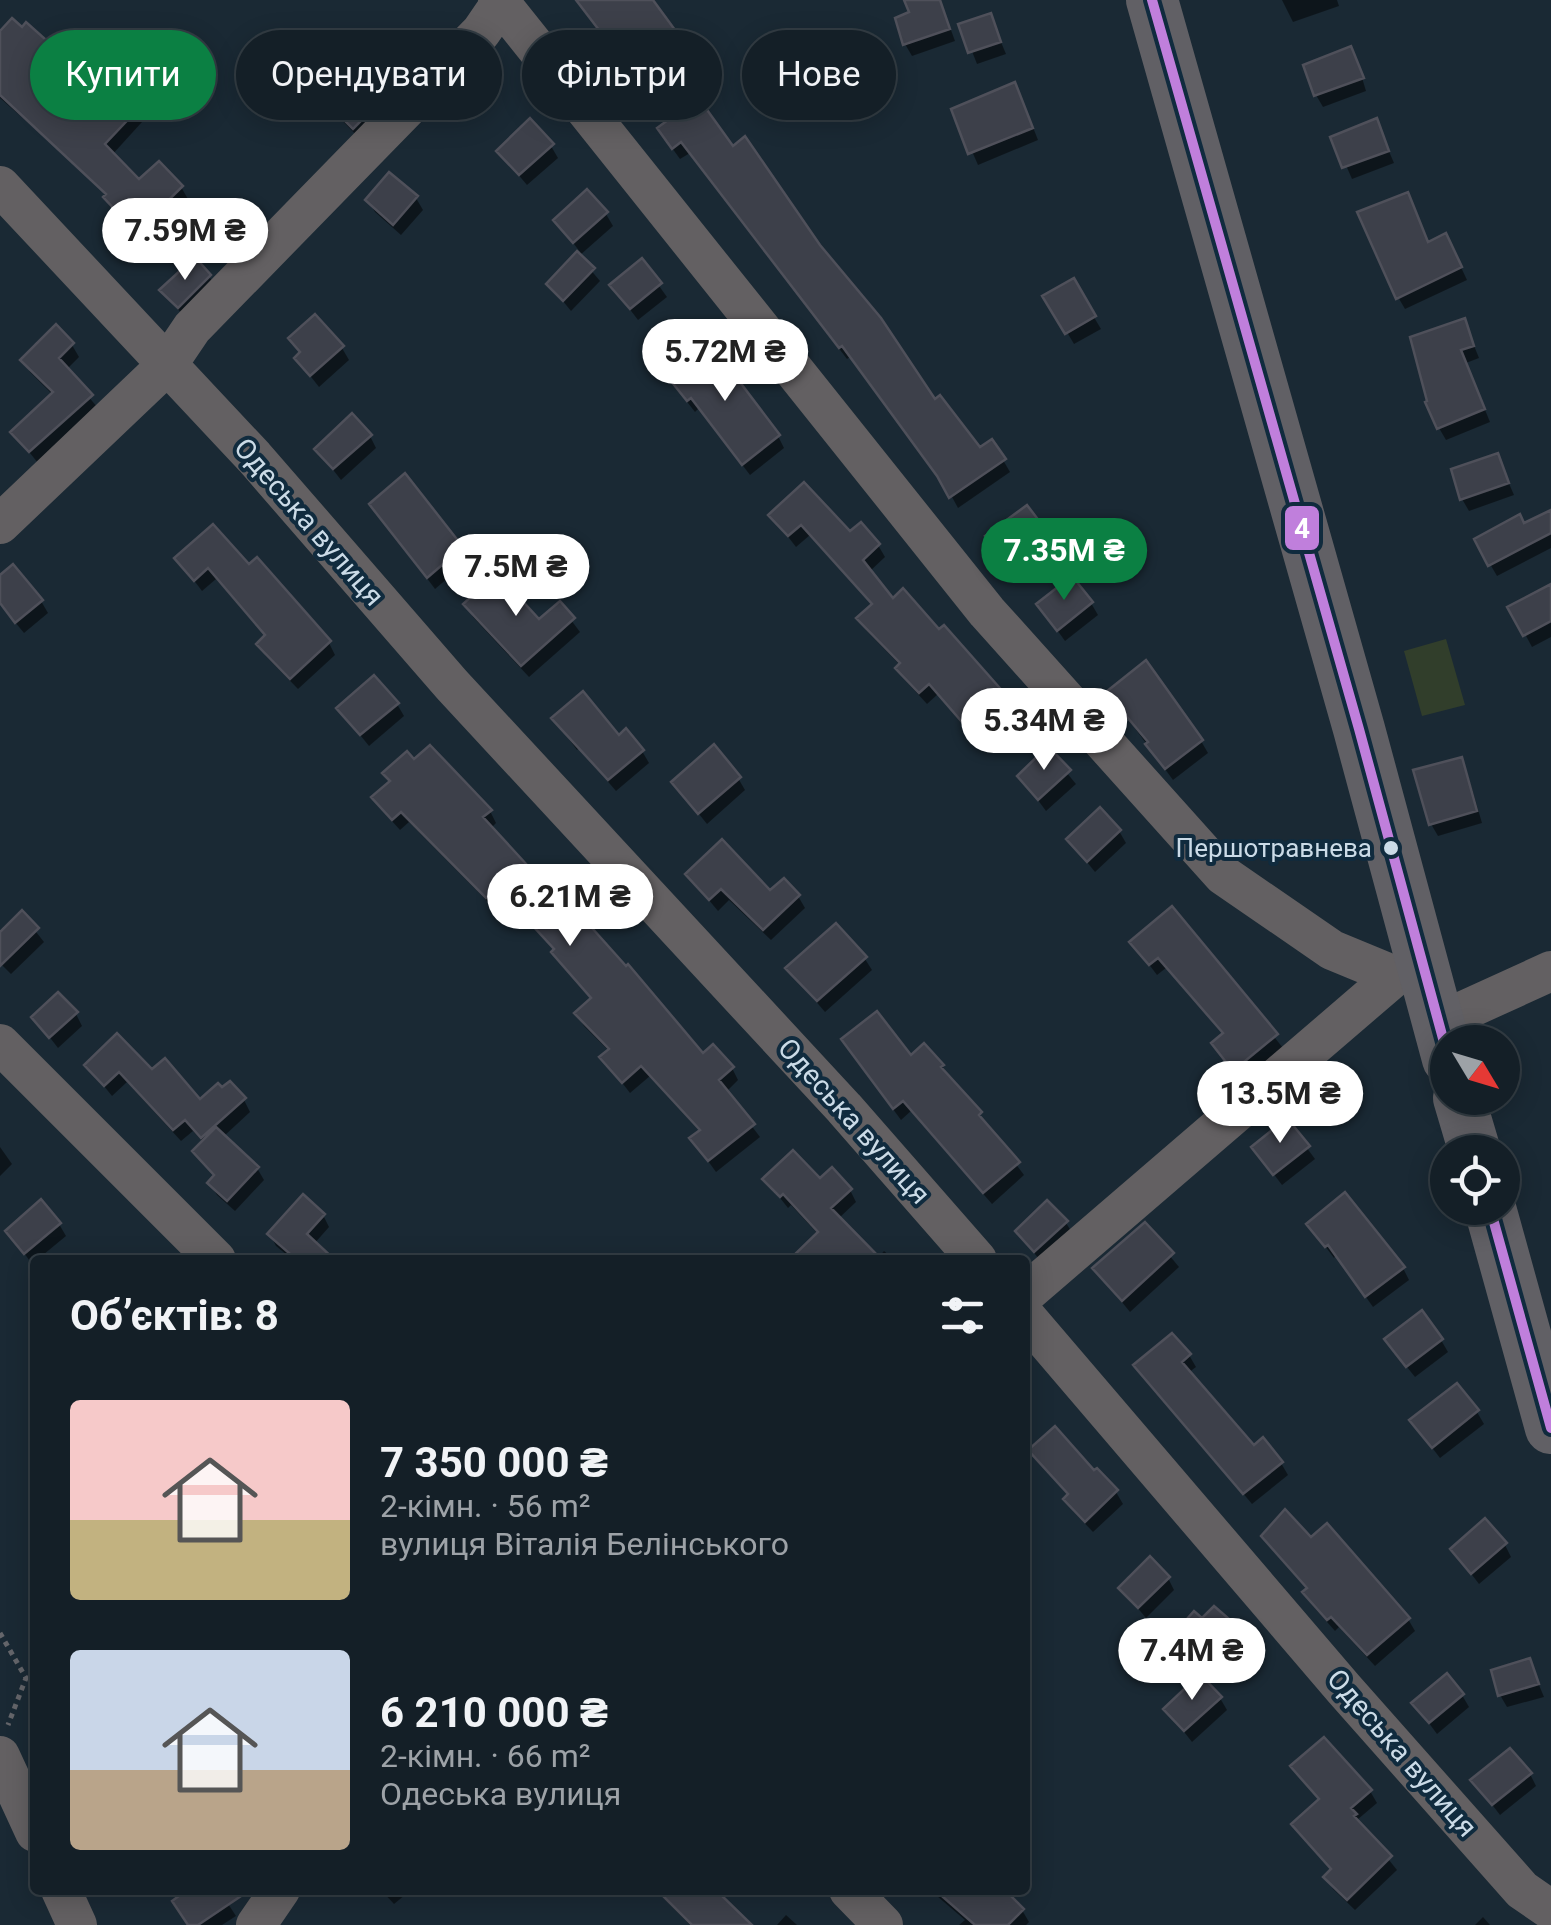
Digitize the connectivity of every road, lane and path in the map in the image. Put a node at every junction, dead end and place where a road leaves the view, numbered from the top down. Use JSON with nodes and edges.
{"nodes":[{"id":1,"x":1152,"y":0,"type":"edge"},
{"id":2,"x":500,"y":1,"type":"edge"},
{"id":3,"x":0,"y":186,"type":"edge"},
{"id":4,"x":167,"y":365,"type":"junction"},
{"id":5,"x":0,"y":524,"type":"edge"},
{"id":6,"x":1551,"y":970,"type":"edge"},
{"id":7,"x":1409,"y":971,"type":"junction"},
{"id":8,"x":1434,"y":1025,"type":"edge"},
{"id":9,"x":1467,"y":1025,"type":"edge"},
{"id":10,"x":0,"y":1044,"type":"edge"},
{"id":11,"x":1495,"y":1225,"type":"edge"},
{"id":12,"x":211,"y":1255,"type":"edge"},
{"id":13,"x":974,"y":1255,"type":"edge"},
{"id":14,"x":1030,"y":1290,"type":"edge"},
{"id":15,"x":1030,"y":1322,"type":"edge"},
{"id":16,"x":1551,"y":1428,"type":"edge"},
{"id":17,"x":0,"y":1634,"type":"edge"},
{"id":18,"x":3,"y":1742,"type":"edge"},
{"id":19,"x":30,"y":1818,"type":"edge"},
{"id":20,"x":64,"y":1895,"type":"edge"},
{"id":21,"x":277,"y":1895,"type":"edge"},
{"id":22,"x":854,"y":1895,"type":"edge"},
{"id":23,"x":1551,"y":1910,"type":"edge"},
{"id":24,"x":78,"y":1925,"type":"edge"},
{"id":25,"x":256,"y":1925,"type":"edge"},
{"id":26,"x":883,"y":1925,"type":"edge"}],
"edges":[{"from":1,"to":7,"type":"main road"},
{"from":2,"to":4,"type":"street"},
{"from":2,"to":7,"type":"street"},
{"from":3,"to":4,"type":"street","name":"Одеська вулиця"},
{"from":4,"to":5,"type":"street"},
{"from":4,"to":13,"type":"street","name":"Одеська вулиця"},
{"from":6,"to":9,"type":"street"},
{"from":7,"to":8,"type":"main road"},
{"from":7,"to":14,"type":"street"},
{"from":10,"to":12,"type":"street"},
{"from":11,"to":16,"type":"main road"},
{"from":15,"to":23,"type":"street","name":"Одеська вулиця"},
{"from":17,"to":18,"type":"path"},
{"from":18,"to":19,"type":"street"},
{"from":20,"to":24,"type":"street"},
{"from":21,"to":25,"type":"street"},
{"from":22,"to":26,"type":"street"}]}
